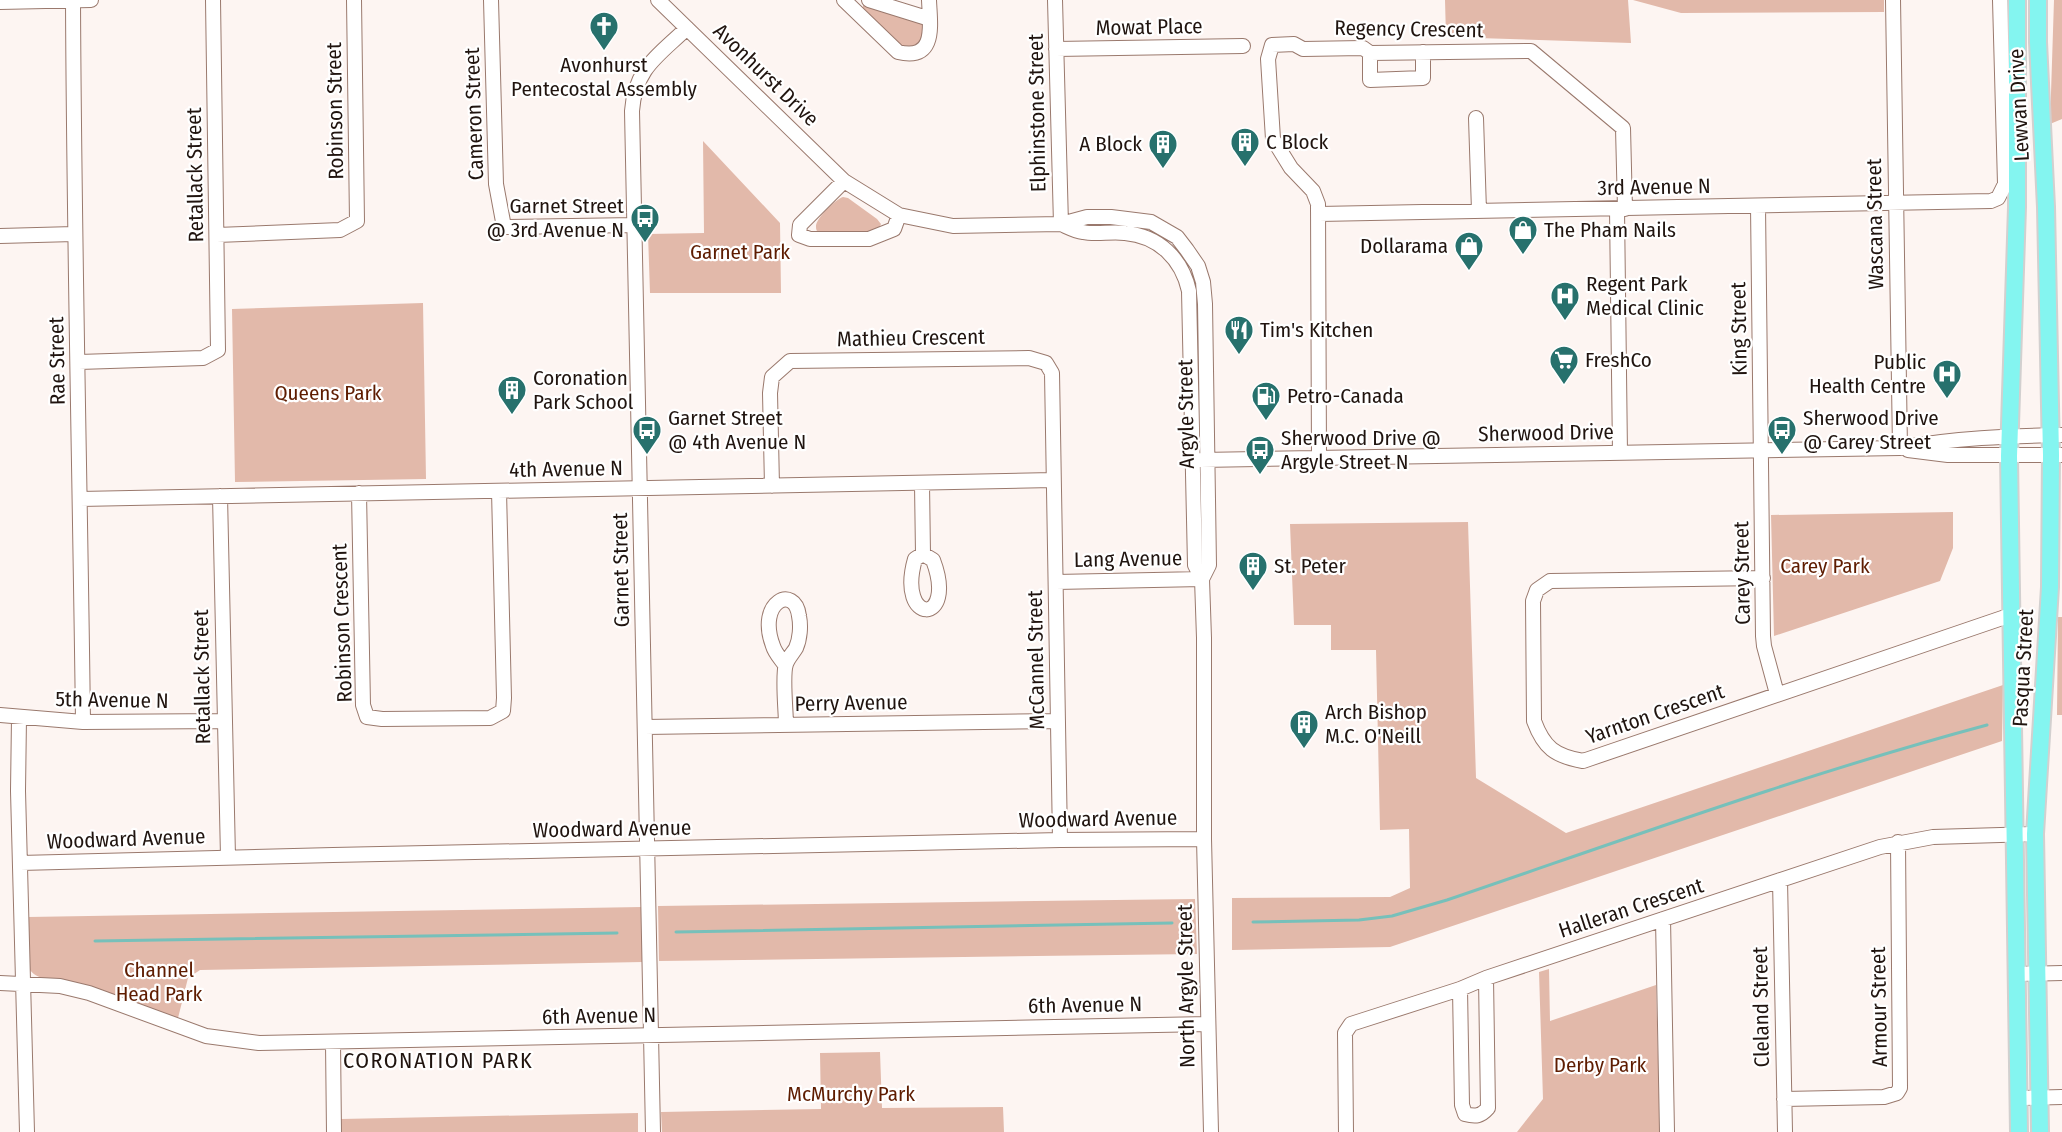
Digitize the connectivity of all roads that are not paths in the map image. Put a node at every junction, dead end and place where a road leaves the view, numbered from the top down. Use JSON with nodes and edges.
{"nodes":[{"id":1,"x":73,"y":0,"type":"edge"},
{"id":2,"x":91,"y":0,"type":"edge"},
{"id":3,"x":213,"y":0,"type":"edge"},
{"id":4,"x":354,"y":0,"type":"edge"},
{"id":5,"x":491,"y":0,"type":"edge"},
{"id":6,"x":658,"y":0,"type":"edge"},
{"id":7,"x":844,"y":0,"type":"edge"},
{"id":8,"x":869,"y":0,"type":"edge"},
{"id":9,"x":929,"y":0,"type":"edge"},
{"id":10,"x":1055,"y":0,"type":"edge"},
{"id":11,"x":1893,"y":0,"type":"edge"},
{"id":12,"x":2000,"y":0,"type":"edge"},
{"id":13,"x":2017,"y":0,"type":"edge"},
{"id":14,"x":2038,"y":0,"type":"edge"},
{"id":15,"x":0,"y":2,"type":"edge"},
{"id":16,"x":930,"y":20,"type":"junction"},
{"id":17,"x":687,"y":28,"type":"junction"},
{"id":18,"x":1243,"y":46,"type":"dead end"},
{"id":19,"x":1056,"y":49,"type":"junction"},
{"id":20,"x":1423,"y":52,"type":"junction"},
{"id":21,"x":1370,"y":53,"type":"junction"},
{"id":22,"x":1476,"y":118,"type":"dead end"},
{"id":23,"x":844,"y":181,"type":"junction"},
{"id":24,"x":1896,"y":203,"type":"junction"},
{"id":25,"x":1758,"y":206,"type":"junction"},
{"id":26,"x":2017,"y":207,"type":"joint"},
{"id":27,"x":2046,"y":207,"type":"joint"},
{"id":28,"x":1621,"y":209,"type":"junction"},
{"id":29,"x":1479,"y":211,"type":"junction"},
{"id":30,"x":1319,"y":214,"type":"junction"},
{"id":31,"x":899,"y":215,"type":"junction"},
{"id":32,"x":1061,"y":224,"type":"junction"},
{"id":33,"x":635,"y":225,"type":"junction"},
{"id":34,"x":74,"y":234,"type":"junction"},
{"id":35,"x":217,"y":235,"type":"junction"},
{"id":36,"x":0,"y":236,"type":"edge"},
{"id":37,"x":1187,"y":250,"type":"joint"},
{"id":38,"x":1170,"y":253,"type":"joint"},
{"id":39,"x":79,"y":362,"type":"junction"},
{"id":40,"x":2010,"y":435,"type":"junction"},
{"id":41,"x":2056,"y":435,"type":"edge"},
{"id":42,"x":1900,"y":448,"type":"junction"},
{"id":43,"x":1761,"y":451,"type":"junction"},
{"id":44,"x":1620,"y":453,"type":"junction"},
{"id":45,"x":2056,"y":455,"type":"edge"},
{"id":46,"x":2009,"y":456,"type":"junction"},
{"id":47,"x":1319,"y":458,"type":"junction"},
{"id":48,"x":1193,"y":460,"type":"junction"},
{"id":49,"x":1208,"y":460,"type":"junction"},
{"id":50,"x":1053,"y":480,"type":"junction"},
{"id":51,"x":922,"y":484,"type":"junction"},
{"id":52,"x":772,"y":486,"type":"junction"},
{"id":53,"x":640,"y":489,"type":"junction"},
{"id":54,"x":499,"y":491,"type":"junction"},
{"id":55,"x":359,"y":493,"type":"junction"},
{"id":56,"x":220,"y":496,"type":"junction"},
{"id":57,"x":80,"y":499,"type":"junction"},
{"id":58,"x":923,"y":554,"type":"dead end"},
{"id":59,"x":1763,"y":578,"type":"junction"},
{"id":60,"x":1202,"y":579,"type":"junction"},
{"id":61,"x":1056,"y":582,"type":"junction"},
{"id":62,"x":2011,"y":615,"type":"junction"},
{"id":63,"x":785,"y":665,"type":"dead end"},
{"id":64,"x":1777,"y":694,"type":"junction"},
{"id":65,"x":0,"y":715,"type":"edge"},
{"id":66,"x":19,"y":718,"type":"junction"},
{"id":67,"x":224,"y":721,"type":"junction"},
{"id":68,"x":1057,"y":721,"type":"junction"},
{"id":69,"x":83,"y":722,"type":"junction"},
{"id":70,"x":786,"y":725,"type":"junction"},
{"id":71,"x":645,"y":728,"type":"junction"},
{"id":72,"x":2036,"y":834,"type":"junction"},
{"id":73,"x":2015,"y":835,"type":"junction"},
{"id":74,"x":1204,"y":839,"type":"junction"},
{"id":75,"x":1060,"y":840,"type":"junction"},
{"id":76,"x":1898,"y":842,"type":"junction"},
{"id":77,"x":647,"y":850,"type":"junction"},
{"id":78,"x":228,"y":857,"type":"junction"},
{"id":79,"x":20,"y":863,"type":"junction"},
{"id":80,"x":1780,"y":880,"type":"junction"},
{"id":81,"x":1663,"y":919,"type":"junction"},
{"id":82,"x":2062,"y":973,"type":"edge"},
{"id":83,"x":2017,"y":974,"type":"junction"},
{"id":84,"x":2037,"y":974,"type":"junction"},
{"id":85,"x":1486,"y":978,"type":"junction"},
{"id":86,"x":0,"y":983,"type":"edge"},
{"id":87,"x":22,"y":983,"type":"junction"},
{"id":88,"x":1460,"y":989,"type":"junction"},
{"id":89,"x":1208,"y":1024,"type":"junction"},
{"id":90,"x":651,"y":1036,"type":"junction"},
{"id":91,"x":333,"y":1043,"type":"junction"},
{"id":92,"x":2062,"y":1097,"type":"edge"},
{"id":93,"x":2019,"y":1098,"type":"junction"},
{"id":94,"x":2039,"y":1098,"type":"junction"},
{"id":95,"x":1784,"y":1099,"type":"junction"},
{"id":96,"x":27,"y":1132,"type":"edge"},
{"id":97,"x":334,"y":1132,"type":"edge"},
{"id":98,"x":653,"y":1132,"type":"edge"},
{"id":99,"x":1211,"y":1132,"type":"edge"},
{"id":100,"x":1346,"y":1132,"type":"edge"},
{"id":101,"x":1667,"y":1132,"type":"edge"},
{"id":102,"x":1785,"y":1132,"type":"edge"},
{"id":103,"x":2019,"y":1132,"type":"edge"},
{"id":104,"x":2040,"y":1132,"type":"edge"}],
"edges":[{"from":1,"to":2,"type":"street"},
{"from":1,"to":15,"type":"street"},
{"from":1,"to":34,"type":"street","name":"Rae Street"},
{"from":3,"to":35,"type":"street","name":"Retallack Street"},
{"from":4,"to":35,"type":"street","name":"Robinson Street"},
{"from":5,"to":33,"type":"street","name":"Cameron Street"},
{"from":6,"to":17,"type":"street","name":"Avonhurst Drive"},
{"from":7,"to":16,"type":"street"},
{"from":8,"to":16,"type":"street"},
{"from":9,"to":16,"type":"street"},
{"from":10,"to":19,"type":"street","name":"Elphinstone Street"},
{"from":11,"to":24,"type":"street","name":"Wascana Street"},
{"from":12,"to":24,"type":"street","name":"3rd Avenue N"},
{"from":13,"to":26,"type":"main road","name":"Lewvan Drive"},
{"from":14,"to":27,"type":"main road","name":"Lewvan Drive"},
{"from":17,"to":23,"type":"street","name":"Avonhurst Drive"},
{"from":17,"to":33,"type":"street","name":"Garnet Street"},
{"from":18,"to":19,"type":"street","name":"Mowat Place"},
{"from":19,"to":32,"type":"street","name":"Elphinstone Street"},
{"from":20,"to":21,"type":"street","name":"Regency Crescent"},
{"from":20,"to":21,"type":"street"},
{"from":20,"to":28,"type":"street","name":"Regency Crescent"},
{"from":21,"to":30,"type":"street","name":"Regency Crescent"},
{"from":22,"to":29,"type":"street"},
{"from":23,"to":31,"type":"street","name":"Avonhurst Drive"},
{"from":23,"to":31,"type":"street"},
{"from":24,"to":25,"type":"street","name":"3rd Avenue N"},
{"from":24,"to":42,"type":"street","name":"Wascana Street"},
{"from":25,"to":28,"type":"street","name":"3rd Avenue N"},
{"from":25,"to":43,"type":"street","name":"King Street"},
{"from":26,"to":40,"type":"main road","name":"Pasqua Street"},
{"from":27,"to":41,"type":"main road","name":"Pasqua Street"},
{"from":28,"to":29,"type":"street","name":"3rd Avenue N"},
{"from":28,"to":44,"type":"street","name":"Regency Crescent"},
{"from":29,"to":30,"type":"street","name":"3rd Avenue N"},
{"from":30,"to":47,"type":"street"},
{"from":31,"to":32,"type":"street","name":"Avonhurst Drive"},
{"from":32,"to":37,"type":"street","name":"Avonhurst Drive"},
{"from":32,"to":38,"type":"street","name":"Avonhurst Drive"},
{"from":33,"to":53,"type":"street","name":"Garnet Street"},
{"from":34,"to":36,"type":"street"},
{"from":34,"to":39,"type":"street","name":"Rae Street"},
{"from":35,"to":39,"type":"street","name":"Retallack Street"},
{"from":37,"to":49,"type":"street","name":"Argyle Street"},
{"from":38,"to":48,"type":"street","name":"Argyle Street"},
{"from":39,"to":57,"type":"street","name":"Rae Street"},
{"from":40,"to":41,"type":"street","name":"Sherwood Drive"},
{"from":40,"to":42,"type":"street","name":"Sherwood Drive"},
{"from":40,"to":46,"type":"main road","name":"Pasqua Street"},
{"from":41,"to":45,"type":"main road","name":"Pasqua Street"},
{"from":42,"to":43,"type":"street","name":"Sherwood Drive"},
{"from":42,"to":46,"type":"street","name":"Sherwood Drive"},
{"from":43,"to":44,"type":"street","name":"Sherwood Drive"},
{"from":43,"to":59,"type":"street","name":"Carey Street"},
{"from":44,"to":47,"type":"street","name":"Sherwood Drive"},
{"from":45,"to":46,"type":"street","name":"Sherwood Drive"},
{"from":45,"to":72,"type":"main road","name":"Pasqua Street"},
{"from":46,"to":62,"type":"main road","name":"Pasqua Street"},
{"from":47,"to":49,"type":"street","name":"Sherwood Drive"},
{"from":48,"to":49,"type":"street","name":"Sherwood Drive"},
{"from":48,"to":60,"type":"street","name":"Argyle Street"},
{"from":49,"to":60,"type":"street","name":"Argyle Street"},
{"from":50,"to":51,"type":"street","name":"4th Avenue N"},
{"from":50,"to":52,"type":"street","name":"Mathieu Crescent"},
{"from":50,"to":61,"type":"street","name":"McCannel Street"},
{"from":51,"to":52,"type":"street","name":"4th Avenue N"},
{"from":51,"to":58,"type":"street"},
{"from":52,"to":53,"type":"street","name":"4th Avenue N"},
{"from":53,"to":54,"type":"street","name":"4th Avenue N"},
{"from":53,"to":71,"type":"street","name":"Garnet Street"},
{"from":54,"to":55,"type":"street","name":"4th Avenue N"},
{"from":54,"to":55,"type":"street","name":"Robinson Crescent"},
{"from":55,"to":56,"type":"street","name":"4th Avenue N"},
{"from":56,"to":57,"type":"street","name":"4th Avenue N"},
{"from":56,"to":67,"type":"street","name":"Retallack Street"},
{"from":57,"to":69,"type":"street","name":"Rae Street"},
{"from":59,"to":64,"type":"street","name":"Carey Street"},
{"from":59,"to":64,"type":"street","name":"Yarnton Crescent"},
{"from":60,"to":61,"type":"street","name":"Lang Avenue"},
{"from":60,"to":74,"type":"street","name":"Argyle Street"},
{"from":61,"to":68,"type":"street","name":"McCannel Street"},
{"from":62,"to":64,"type":"street","name":"Yarnton Crescent"},
{"from":62,"to":73,"type":"main road","name":"Pasqua Street"},
{"from":63,"to":70,"type":"street"},
{"from":65,"to":66,"type":"street","name":"5th Avenue N"},
{"from":66,"to":69,"type":"street","name":"5th Avenue N"},
{"from":66,"to":79,"type":"street"},
{"from":67,"to":69,"type":"street","name":"5th Avenue N"},
{"from":67,"to":78,"type":"street","name":"Retallack Street"},
{"from":68,"to":70,"type":"street","name":"Perry Avenue"},
{"from":68,"to":75,"type":"street","name":"McCannel Street"},
{"from":70,"to":71,"type":"street","name":"Perry Avenue"},
{"from":71,"to":77,"type":"street","name":"Garnet Street"},
{"from":72,"to":73,"type":"street","name":"Halleran Crescent"},
{"from":72,"to":84,"type":"main road","name":"Pasqua Street"},
{"from":73,"to":76,"type":"street","name":"Halleran Crescent"},
{"from":73,"to":83,"type":"main road","name":"Pasqua Street"},
{"from":74,"to":75,"type":"street","name":"Woodward Avenue"},
{"from":74,"to":89,"type":"street","name":"North Argyle Street"},
{"from":75,"to":77,"type":"street","name":"Woodward Avenue"},
{"from":76,"to":80,"type":"street","name":"Halleran Crescent"},
{"from":76,"to":95,"type":"street","name":"Armour Street"},
{"from":77,"to":78,"type":"street","name":"Woodward Avenue"},
{"from":77,"to":90,"type":"street","name":"Garnet Street"},
{"from":78,"to":79,"type":"street","name":"Woodward Avenue"},
{"from":79,"to":87,"type":"street"},
{"from":80,"to":81,"type":"street","name":"Halleran Crescent"},
{"from":80,"to":95,"type":"street","name":"Cleland Street"},
{"from":81,"to":85,"type":"street","name":"Halleran Crescent"},
{"from":81,"to":101,"type":"street"},
{"from":82,"to":84,"type":"street"},
{"from":83,"to":84,"type":"street"},
{"from":83,"to":93,"type":"main road","name":"Pasqua Street"},
{"from":84,"to":94,"type":"main road","name":"Pasqua Street"},
{"from":85,"to":88,"type":"street","name":"Halleran Crescent"},
{"from":85,"to":88,"type":"street"},
{"from":86,"to":87,"type":"street","name":"6th Avenue N"},
{"from":87,"to":91,"type":"street","name":"6th Avenue N"},
{"from":87,"to":96,"type":"street"},
{"from":88,"to":100,"type":"street","name":"Halleran Crescent"},
{"from":89,"to":90,"type":"street","name":"6th Avenue N"},
{"from":89,"to":99,"type":"street","name":"North Argyle Street"},
{"from":90,"to":91,"type":"street","name":"6th Avenue N"},
{"from":90,"to":98,"type":"street","name":"Garnet Street"},
{"from":91,"to":97,"type":"street"},
{"from":92,"to":94,"type":"street"},
{"from":93,"to":94,"type":"street"},
{"from":93,"to":103,"type":"main road","name":"Pasqua Street"},
{"from":94,"to":104,"type":"main road","name":"Pasqua Street"},
{"from":95,"to":102,"type":"street","name":"Cleland Street"}]}
